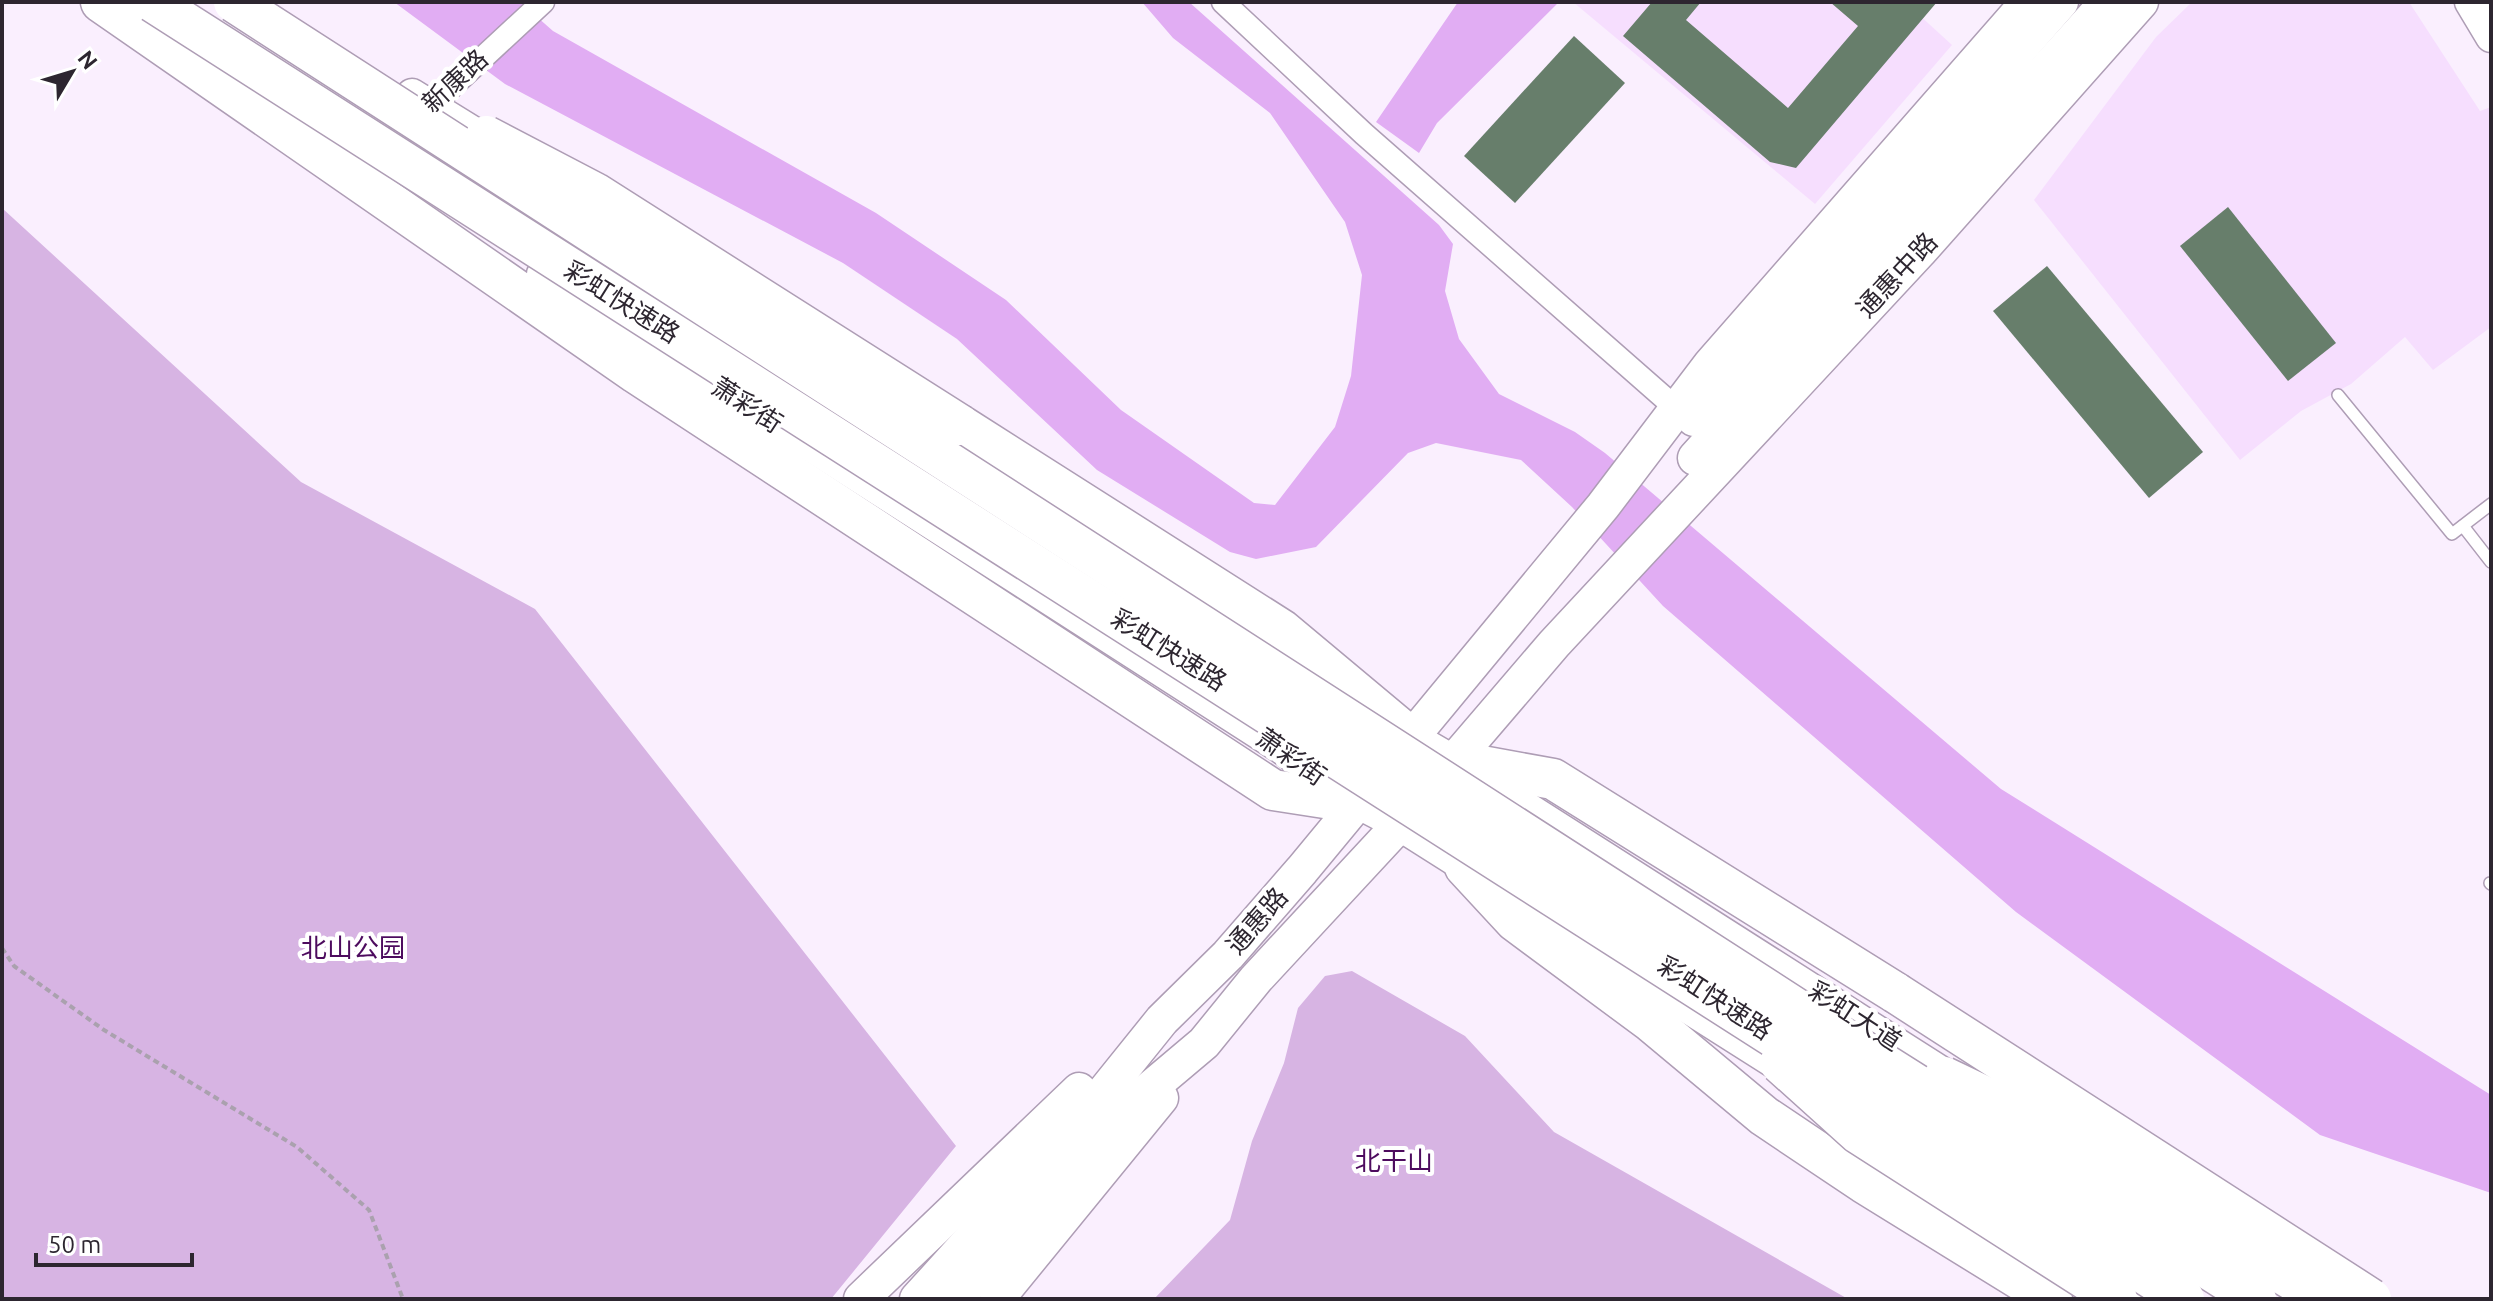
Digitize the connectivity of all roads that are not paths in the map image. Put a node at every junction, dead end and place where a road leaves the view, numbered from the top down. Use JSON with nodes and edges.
{"nodes":[{"id":1,"x":101,"y":2,"type":"edge"},
{"id":2,"x":140,"y":2,"type":"edge"},
{"id":3,"x":153,"y":2,"type":"edge"},
{"id":4,"x":234,"y":2,"type":"edge"},
{"id":5,"x":543,"y":2,"type":"edge"},
{"id":6,"x":1223,"y":2,"type":"edge"},
{"id":7,"x":2028,"y":2,"type":"edge"},
{"id":8,"x":2061,"y":2,"type":"edge"},
{"id":9,"x":2107,"y":2,"type":"edge"},
{"id":10,"x":2141,"y":2,"type":"edge"},
{"id":11,"x":2470,"y":2,"type":"edge"},
{"id":12,"x":269,"y":15,"type":"edge"},
{"id":13,"x":2491,"y":37,"type":"edge"},
{"id":14,"x":429,"y":104,"type":"junction"},
{"id":15,"x":370,"y":163,"type":"junction"},
{"id":16,"x":2338,"y":395,"type":"dead end"},
{"id":17,"x":1677,"y":409,"type":"junction"},
{"id":18,"x":2491,"y":504,"type":"edge"},
{"id":19,"x":1593,"y":518,"type":"junction"},
{"id":20,"x":2463,"y":526,"type":"junction"},
{"id":21,"x":1647,"y":541,"type":"junction"},
{"id":22,"x":2491,"y":562,"type":"edge"},
{"id":23,"x":1619,"y":571,"type":"joint"},
{"id":24,"x":1410,"y":737,"type":"junction"},
{"id":25,"x":1454,"y":761,"type":"junction"},
{"id":26,"x":1357,"y":803,"type":"junction"},
{"id":27,"x":1399,"y":825,"type":"junction"},
{"id":28,"x":1465,"y":867,"type":"junction"},
{"id":29,"x":1695,"y":985,"type":"junction"},
{"id":30,"x":1800,"y":1011,"type":"junction"},
{"id":31,"x":1162,"y":1020,"type":"junction"},
{"id":32,"x":1204,"y":1043,"type":"junction"},
{"id":33,"x":861,"y":1299,"type":"edge"},
{"id":34,"x":917,"y":1299,"type":"edge"},
{"id":35,"x":956,"y":1299,"type":"edge"},
{"id":36,"x":997,"y":1299,"type":"edge"},
{"id":37,"x":2052,"y":1299,"type":"edge"},
{"id":38,"x":2117,"y":1299,"type":"edge"},
{"id":39,"x":2145,"y":1299,"type":"edge"},
{"id":40,"x":2184,"y":1299,"type":"edge"},
{"id":41,"x":2256,"y":1299,"type":"edge"},
{"id":42,"x":2298,"y":1299,"type":"edge"},
{"id":43,"x":2324,"y":1299,"type":"edge"},
{"id":44,"x":2371,"y":1299,"type":"edge"}],
"edges":[{"from":1,"to":26,"type":"highway"},
{"from":2,"to":15,"type":"main road","name":"萧彩街"},
{"from":3,"to":29,"type":"highway","name":"彩虹快速路","bridge":true},
{"from":4,"to":12,"type":"highway","name":"彩虹快速路","bridge":true},
{"from":5,"to":14,"type":"street","name":"新康路"},
{"from":6,"to":17,"type":"street"},
{"from":7,"to":17,"type":"main road"},
{"from":8,"to":19,"type":"main road","name":"通惠中路"},
{"from":9,"to":21,"type":"main road","name":"通惠中路"},
{"from":10,"to":21,"type":"main road","name":"通惠中路"},
{"from":11,"to":13,"type":"main road"},
{"from":12,"to":14,"type":"main road"},
{"from":12,"to":24,"type":"highway","bridge":true},
{"from":12,"to":30,"type":"highway","name":"彩虹快速路","bridge":true},
{"from":14,"to":15,"type":"street","name":"新康路"},
{"from":14,"to":24,"type":"main road"},
{"from":15,"to":26,"type":"main road","name":"萧彩街"},
{"from":16,"to":20,"type":"lane"},
{"from":17,"to":19,"type":"main road"},
{"from":18,"to":20,"type":"lane"},
{"from":19,"to":24,"type":"main road","name":"通惠路"},
{"from":20,"to":22,"type":"lane"},
{"from":21,"to":23,"type":"main road","name":"通惠中路"},
{"from":23,"to":25,"type":"main road","name":"通惠路"},
{"from":24,"to":25,"type":"main road","name":"彩虹大道"},
{"from":24,"to":26,"type":"main road","name":"通惠路"},
{"from":25,"to":27,"type":"main road","name":"通惠路"},
{"from":25,"to":42,"type":"main road","name":"彩虹大道"},
{"from":25,"to":44,"type":"highway","bridge":true},
{"from":26,"to":27,"type":"main road"},
{"from":26,"to":31,"type":"main road","name":"通惠路"},
{"from":27,"to":28,"type":"main road"},
{"from":27,"to":32,"type":"main road","name":"通惠路"},
{"from":28,"to":37,"type":"highway"},
{"from":28,"to":39,"type":"main road"},
{"from":29,"to":38,"type":"highway","bridge":true},
{"from":29,"to":40,"type":"highway","name":"彩虹快速路","bridge":true},
{"from":30,"to":41,"type":"highway","name":"彩虹快速路","bridge":true},
{"from":30,"to":43,"type":"highway","bridge":true},
{"from":31,"to":33,"type":"main road"},
{"from":31,"to":34,"type":"main road","name":"通惠路"},
{"from":32,"to":35,"type":"main road","name":"通惠路"},
{"from":32,"to":36,"type":"main road"}]}
